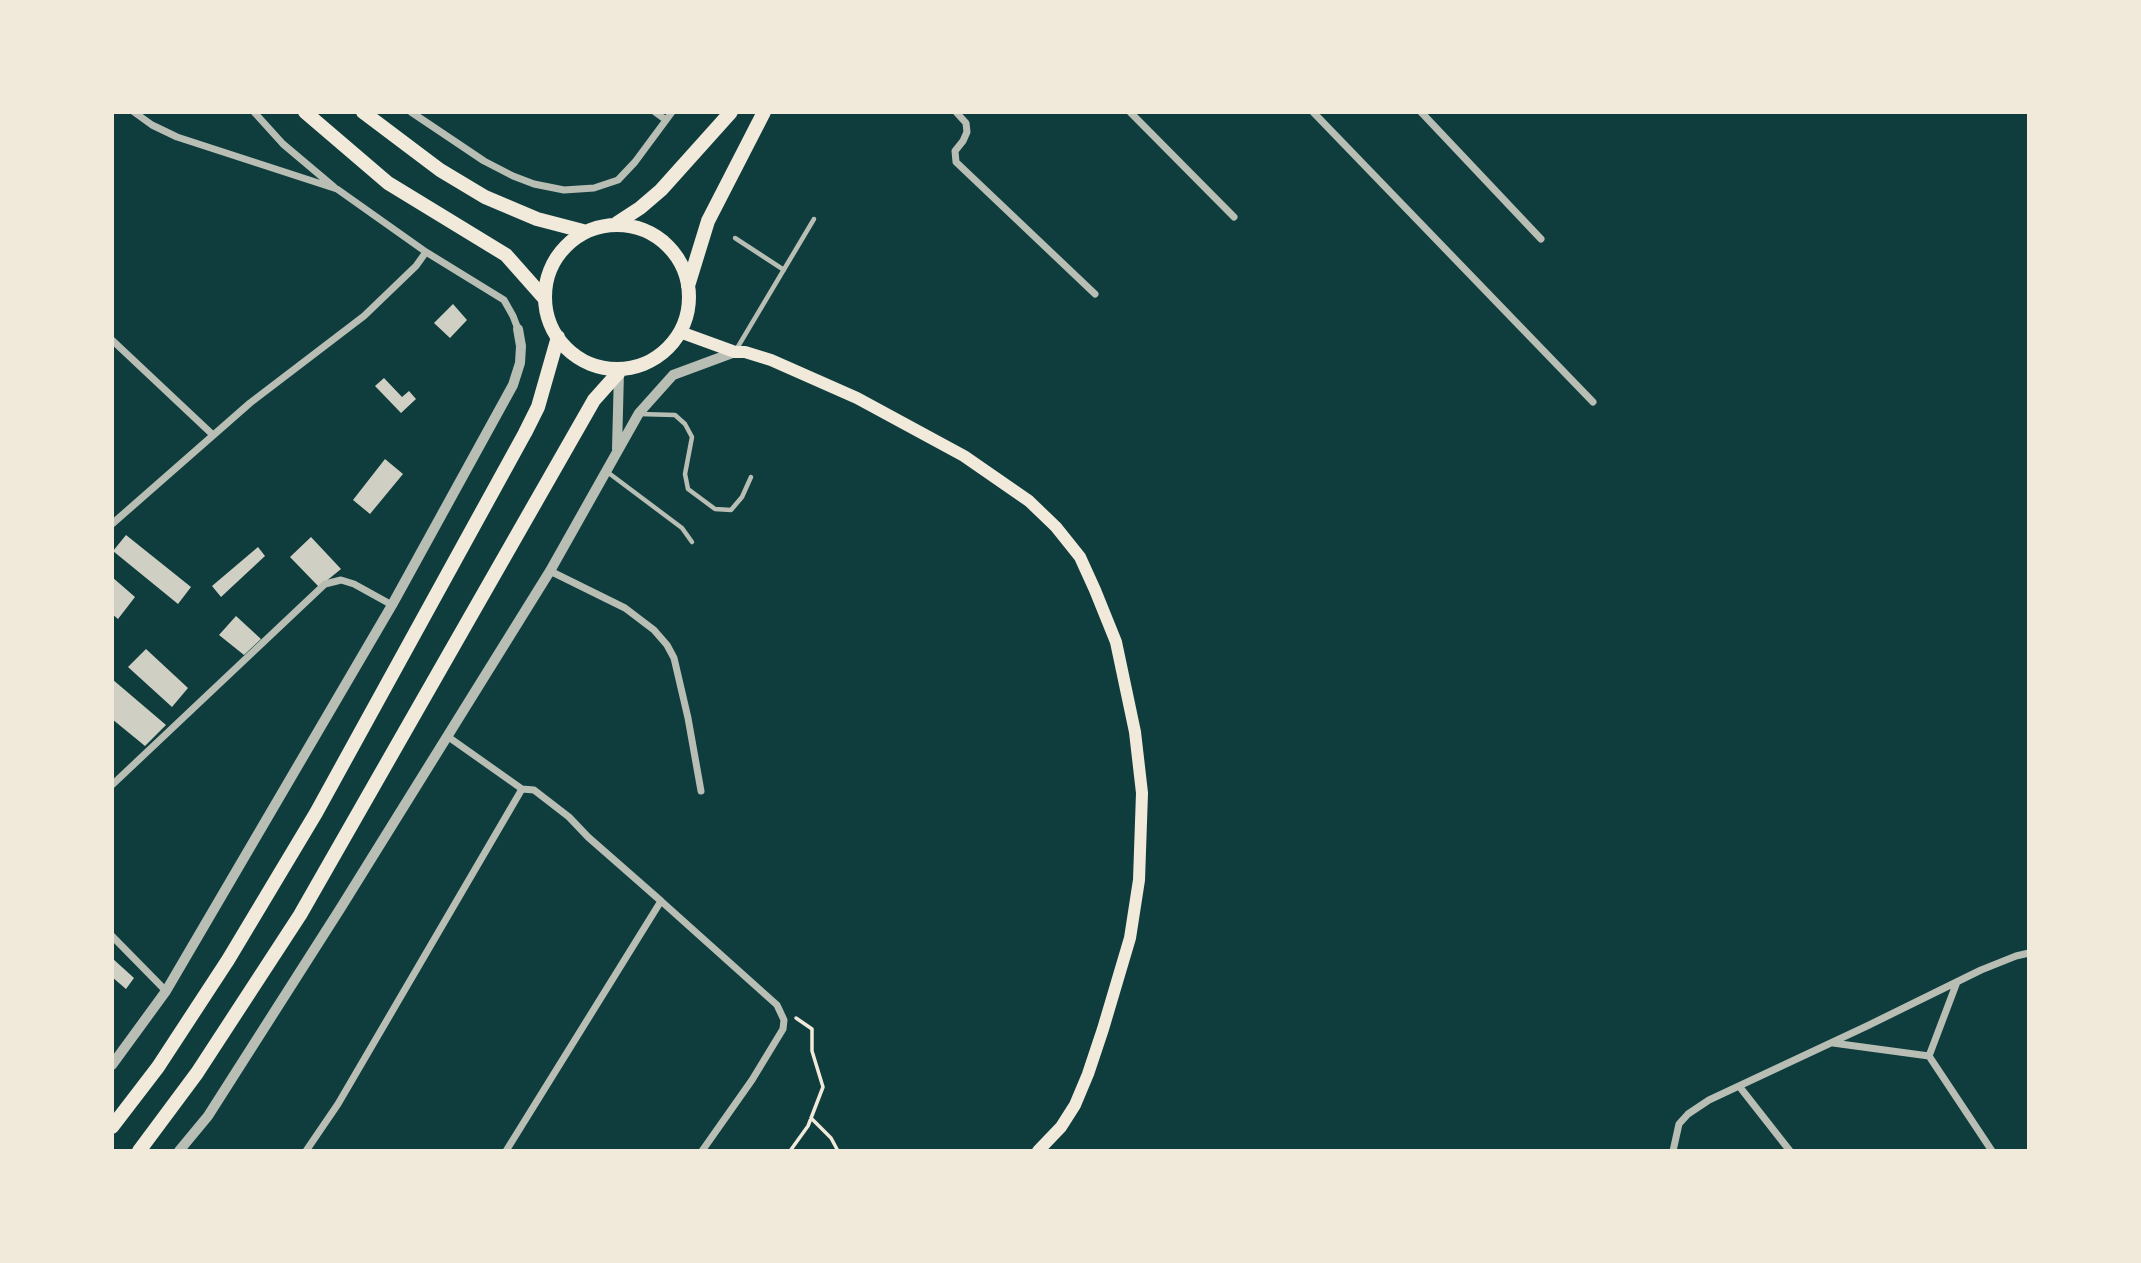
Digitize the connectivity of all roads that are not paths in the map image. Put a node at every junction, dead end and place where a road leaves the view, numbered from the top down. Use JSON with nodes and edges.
{"nodes":[{"id":1,"x":134,"y":112,"type":"edge"},
{"id":2,"x":254,"y":112,"type":"edge"},
{"id":3,"x":305,"y":112,"type":"edge"},
{"id":4,"x":363,"y":112,"type":"edge"},
{"id":5,"x":411,"y":112,"type":"edge"},
{"id":6,"x":656,"y":112,"type":"edge"},
{"id":7,"x":672,"y":112,"type":"edge"},
{"id":8,"x":731,"y":112,"type":"edge"},
{"id":9,"x":764,"y":112,"type":"edge"},
{"id":10,"x":956,"y":112,"type":"edge"},
{"id":11,"x":1130,"y":112,"type":"edge"},
{"id":12,"x":1313,"y":112,"type":"edge"},
{"id":13,"x":1421,"y":112,"type":"edge"},
{"id":14,"x":666,"y":120,"type":"junction"},
{"id":15,"x":337,"y":189,"type":"junction"},
{"id":16,"x":1234,"y":217,"type":"dead end"},
{"id":17,"x":814,"y":219,"type":"dead end"},
{"id":18,"x":617,"y":223,"type":"junction"},
{"id":19,"x":583,"y":231,"type":"junction"},
{"id":20,"x":735,"y":238,"type":"dead end"},
{"id":21,"x":1541,"y":239,"type":"dead end"},
{"id":22,"x":426,"y":252,"type":"junction"},
{"id":23,"x":784,"y":270,"type":"junction"},
{"id":24,"x":688,"y":286,"type":"junction"},
{"id":25,"x":1095,"y":294,"type":"dead end"},
{"id":26,"x":545,"y":299,"type":"junction"},
{"id":27,"x":517,"y":329,"type":"joint"},
{"id":28,"x":680,"y":332,"type":"junction"},
{"id":29,"x":558,"y":337,"type":"junction"},
{"id":30,"x":112,"y":340,"type":"edge"},
{"id":31,"x":735,"y":352,"type":"junction"},
{"id":32,"x":619,"y":372,"type":"junction"},
{"id":33,"x":1593,"y":402,"type":"dead end"},
{"id":34,"x":639,"y":414,"type":"junction"},
{"id":35,"x":213,"y":435,"type":"junction"},
{"id":36,"x":617,"y":450,"type":"junction"},
{"id":37,"x":605,"y":470,"type":"junction"},
{"id":38,"x":751,"y":477,"type":"dead end"},
{"id":39,"x":112,"y":524,"type":"edge"},
{"id":40,"x":692,"y":542,"type":"dead end"},
{"id":41,"x":550,"y":571,"type":"junction"},
{"id":42,"x":392,"y":605,"type":"junction"},
{"id":43,"x":447,"y":736,"type":"junction"},
{"id":44,"x":112,"y":785,"type":"edge"},
{"id":45,"x":522,"y":789,"type":"junction"},
{"id":46,"x":701,"y":791,"type":"dead end"},
{"id":47,"x":661,"y":901,"type":"junction"},
{"id":48,"x":112,"y":936,"type":"edge"},
{"id":49,"x":2029,"y":953,"type":"edge"},
{"id":50,"x":1957,"y":982,"type":"junction"},
{"id":51,"x":166,"y":991,"type":"junction"},
{"id":52,"x":1832,"y":1042,"type":"junction"},
{"id":53,"x":1929,"y":1056,"type":"junction"},
{"id":54,"x":114,"y":1057,"type":"edge"},
{"id":55,"x":1739,"y":1086,"type":"junction"},
{"id":56,"x":112,"y":1127,"type":"edge"},
{"id":57,"x":139,"y":1151,"type":"edge"},
{"id":58,"x":178,"y":1151,"type":"edge"},
{"id":59,"x":306,"y":1151,"type":"edge"},
{"id":60,"x":506,"y":1151,"type":"edge"},
{"id":61,"x":702,"y":1151,"type":"edge"},
{"id":62,"x":1038,"y":1151,"type":"edge"},
{"id":63,"x":1673,"y":1151,"type":"edge"},
{"id":64,"x":1790,"y":1151,"type":"edge"},
{"id":65,"x":1992,"y":1151,"type":"edge"}],
"edges":[{"from":1,"to":15,"type":"street"},
{"from":2,"to":15,"type":"street"},
{"from":3,"to":26,"type":"main road"},
{"from":4,"to":19,"type":"main road"},
{"from":5,"to":14,"type":"street"},
{"from":6,"to":14,"type":"street"},
{"from":7,"to":14,"type":"street"},
{"from":8,"to":18,"type":"main road"},
{"from":9,"to":24,"type":"main road"},
{"from":10,"to":25,"type":"street"},
{"from":11,"to":16,"type":"street"},
{"from":12,"to":33,"type":"street"},
{"from":13,"to":21,"type":"street"},
{"from":15,"to":22,"type":"street"},
{"from":17,"to":23,"type":"lane"},
{"from":18,"to":19,"type":"main road"},
{"from":18,"to":24,"type":"main road"},
{"from":19,"to":26,"type":"main road"},
{"from":20,"to":23,"type":"lane"},
{"from":22,"to":27,"type":"street"},
{"from":22,"to":35,"type":"street"},
{"from":23,"to":31,"type":"lane"},
{"from":24,"to":28,"type":"main road"},
{"from":26,"to":29,"type":"main road"},
{"from":27,"to":42,"type":"street"},
{"from":28,"to":31,"type":"main road"},
{"from":28,"to":32,"type":"main road"},
{"from":29,"to":32,"type":"main road"},
{"from":29,"to":56,"type":"main road"},
{"from":30,"to":35,"type":"street"},
{"from":31,"to":34,"type":"street"},
{"from":31,"to":62,"type":"main road"},
{"from":32,"to":36,"type":"street"},
{"from":32,"to":57,"type":"main road"},
{"from":34,"to":36,"type":"street"},
{"from":34,"to":38,"type":"lane"},
{"from":35,"to":39,"type":"street"},
{"from":36,"to":37,"type":"street"},
{"from":37,"to":40,"type":"lane"},
{"from":37,"to":41,"type":"street"},
{"from":41,"to":43,"type":"street"},
{"from":41,"to":46,"type":"street"},
{"from":42,"to":44,"type":"street"},
{"from":42,"to":51,"type":"street"},
{"from":43,"to":45,"type":"street"},
{"from":43,"to":58,"type":"street"},
{"from":45,"to":47,"type":"street"},
{"from":45,"to":59,"type":"street"},
{"from":47,"to":60,"type":"street"},
{"from":47,"to":61,"type":"street"},
{"from":48,"to":51,"type":"street"},
{"from":49,"to":50,"type":"street"},
{"from":50,"to":52,"type":"street"},
{"from":50,"to":53,"type":"street"},
{"from":51,"to":54,"type":"street"},
{"from":52,"to":53,"type":"street"},
{"from":52,"to":55,"type":"street"},
{"from":53,"to":65,"type":"street"},
{"from":55,"to":63,"type":"street"},
{"from":55,"to":64,"type":"street"}]}
